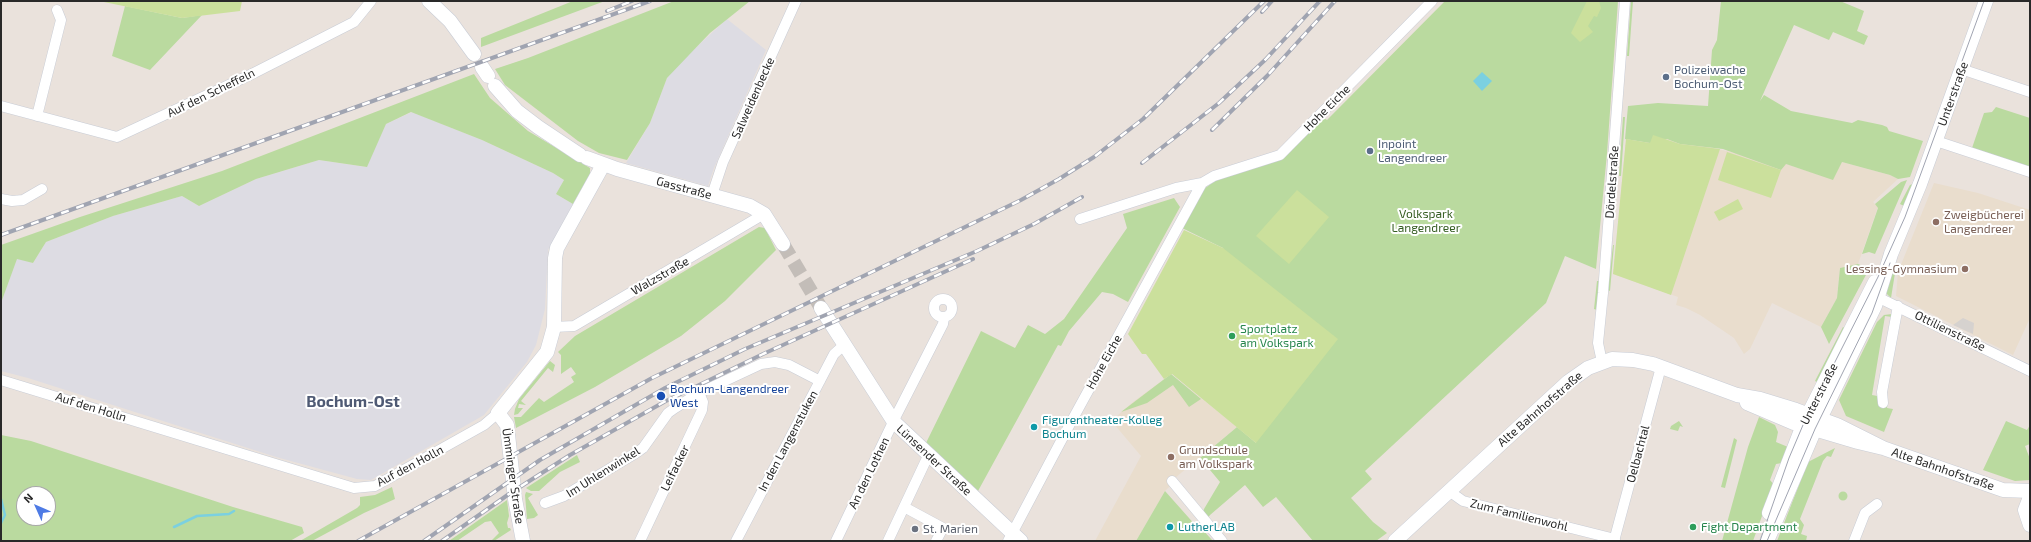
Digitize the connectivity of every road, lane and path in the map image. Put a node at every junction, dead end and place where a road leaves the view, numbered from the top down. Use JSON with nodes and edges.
{"nodes":[{"id":1,"x":371,"y":1,"type":"edge"},
{"id":2,"x":429,"y":1,"type":"edge"},
{"id":3,"x":796,"y":1,"type":"edge"},
{"id":4,"x":1432,"y":1,"type":"edge"},
{"id":5,"x":1625,"y":1,"type":"edge"},
{"id":6,"x":1986,"y":1,"type":"edge"},
{"id":7,"x":57,"y":10,"type":"dead end"},
{"id":8,"x":474,"y":54,"type":"dead end"},
{"id":9,"x":1961,"y":69,"type":"junction"},
{"id":10,"x":488,"y":76,"type":"dead end"},
{"id":11,"x":2030,"y":92,"type":"edge"},
{"id":12,"x":1,"y":106,"type":"edge"},
{"id":13,"x":37,"y":116,"type":"junction"},
{"id":14,"x":1936,"y":141,"type":"junction"},
{"id":15,"x":603,"y":165,"type":"junction"},
{"id":16,"x":2030,"y":172,"type":"edge"},
{"id":17,"x":1202,"y":183,"type":"junction"},
{"id":18,"x":42,"y":189,"type":"dead end"},
{"id":19,"x":712,"y":195,"type":"junction"},
{"id":20,"x":1,"y":199,"type":"edge"},
{"id":21,"x":764,"y":214,"type":"junction"},
{"id":22,"x":1080,"y":219,"type":"dead end"},
{"id":23,"x":783,"y":244,"type":"tunnel mouth"},
{"id":24,"x":1874,"y":295,"type":"junction"},
{"id":25,"x":1898,"y":306,"type":"junction"},
{"id":26,"x":821,"y":308,"type":"tunnel mouth"},
{"id":27,"x":944,"y":318,"type":"dead end"},
{"id":28,"x":554,"y":326,"type":"junction"},
{"id":29,"x":844,"y":345,"type":"junction"},
{"id":30,"x":1602,"y":362,"type":"junction"},
{"id":31,"x":1661,"y":367,"type":"junction"},
{"id":32,"x":2030,"y":371,"type":"edge"},
{"id":33,"x":1,"y":380,"type":"edge"},
{"id":34,"x":820,"y":381,"type":"junction"},
{"id":35,"x":699,"y":393,"type":"junction"},
{"id":36,"x":1883,"y":403,"type":"dead end"},
{"id":37,"x":498,"y":413,"type":"junction"},
{"id":38,"x":894,"y":422,"type":"junction"},
{"id":39,"x":1812,"y":422,"type":"junction"},
{"id":40,"x":928,"y":456,"type":"junction"},
{"id":41,"x":1172,"y":481,"type":"dead end"},
{"id":42,"x":2003,"y":490,"type":"junction"},
{"id":43,"x":1449,"y":491,"type":"junction"},
{"id":44,"x":2030,"y":491,"type":"edge"},
{"id":45,"x":545,"y":503,"type":"dead end"},
{"id":46,"x":1876,"y":504,"type":"dead end"},
{"id":47,"x":2027,"y":504,"type":"edge"},
{"id":48,"x":904,"y":507,"type":"junction"},
{"id":49,"x":2030,"y":525,"type":"edge"},
{"id":50,"x":1013,"y":538,"type":"edge"},
{"id":51,"x":1614,"y":540,"type":"edge"},
{"id":52,"x":523,"y":541,"type":"edge"},
{"id":53,"x":640,"y":541,"type":"edge"},
{"id":54,"x":736,"y":541,"type":"edge"},
{"id":55,"x":836,"y":541,"type":"edge"},
{"id":56,"x":888,"y":541,"type":"edge"},
{"id":57,"x":936,"y":541,"type":"edge"},
{"id":58,"x":1222,"y":541,"type":"edge"},
{"id":59,"x":1395,"y":541,"type":"edge"},
{"id":60,"x":1760,"y":541,"type":"edge"},
{"id":61,"x":1767,"y":541,"type":"edge"},
{"id":62,"x":1854,"y":541,"type":"edge"}],
"edges":[{"from":1,"to":13,"type":"street","name":"Auf den Scheffeln"},
{"from":2,"to":8,"type":"street"},
{"from":3,"to":19,"type":"street","name":"Salweidenbecke"},
{"from":4,"to":17,"type":"street","name":"Hohe Eiche"},
{"from":5,"to":30,"type":"street","name":"Dördelstraße"},
{"from":6,"to":9,"type":"street","name":"Unterstraße"},
{"from":7,"to":13,"type":"street"},
{"from":9,"to":11,"type":"street"},
{"from":9,"to":14,"type":"street","name":"Unterstraße"},
{"from":10,"to":15,"type":"street","name":"Gasstraße"},
{"from":12,"to":13,"type":"street","name":"Auf den Scheffeln"},
{"from":14,"to":16,"type":"street"},
{"from":14,"to":24,"type":"street","name":"Unterstraße"},
{"from":15,"to":19,"type":"street","name":"Gasstraße"},
{"from":15,"to":28,"type":"street","name":"Auf den Holln"},
{"from":17,"to":22,"type":"street","name":"Hohe Eiche"},
{"from":17,"to":50,"type":"street","name":"Hohe Eiche"},
{"from":18,"to":20,"type":"street"},
{"from":19,"to":21,"type":"street","name":"Gasstraße"},
{"from":21,"to":23,"type":"street"},
{"from":21,"to":28,"type":"street","name":"Walzstraße"},
{"from":24,"to":25,"type":"street","name":"Ottilienstraße"},
{"from":24,"to":39,"type":"street","name":"Unterstraße"},
{"from":25,"to":32,"type":"street","name":"Ottilienstraße"},
{"from":25,"to":36,"type":"street"},
{"from":26,"to":29,"type":"street","name":"Lünsender Straße"},
{"from":27,"to":38,"type":"street","name":"An den Lothen"},
{"from":28,"to":37,"type":"street","name":"Auf den Holln"},
{"from":29,"to":34,"type":"street","name":"In den Langenstuken"},
{"from":29,"to":38,"type":"street","name":"Lünsender Straße"},
{"from":30,"to":31,"type":"street","name":"Alte Bahnhofstraße"},
{"from":30,"to":43,"type":"street","name":"Alte Bahnhofstraße"},
{"from":31,"to":39,"type":"street","name":"Alte Bahnhofstraße"},
{"from":31,"to":51,"type":"street","name":"Oelbachtal"},
{"from":33,"to":37,"type":"street","name":"Auf den Holln"},
{"from":34,"to":35,"type":"street","name":"Im Uhlenwinkel"},
{"from":34,"to":54,"type":"street","name":"In den Langenstuken"},
{"from":35,"to":45,"type":"street","name":"Im Uhlenwinkel"},
{"from":35,"to":53,"type":"street","name":"Leifacker"},
{"from":37,"to":52,"type":"street","name":"Ümminger Straße"},
{"from":38,"to":40,"type":"street","name":"Lünsender Straße"},
{"from":38,"to":55,"type":"street","name":"An den Lothen"},
{"from":39,"to":42,"type":"street","name":"Alte Bahnhofstraße"},
{"from":39,"to":60,"type":"street","name":"Unterstraße"},
{"from":39,"to":61,"type":"street","name":"Unterstraße"},
{"from":40,"to":48,"type":"street"},
{"from":40,"to":50,"type":"street","name":"Lünsender Straße"},
{"from":41,"to":58,"type":"street"},
{"from":42,"to":44,"type":"street","name":"Alte Bahnhofstraße"},
{"from":42,"to":47,"type":"street","name":"Alte Bahnhofstraße"},
{"from":43,"to":51,"type":"street","name":"Zum Familienwohl"},
{"from":43,"to":59,"type":"street","name":"Alte Bahnhofstraße"},
{"from":46,"to":62,"type":"street"},
{"from":47,"to":49,"type":"street"},
{"from":48,"to":56,"type":"street"},
{"from":48,"to":57,"type":"street"}]}
